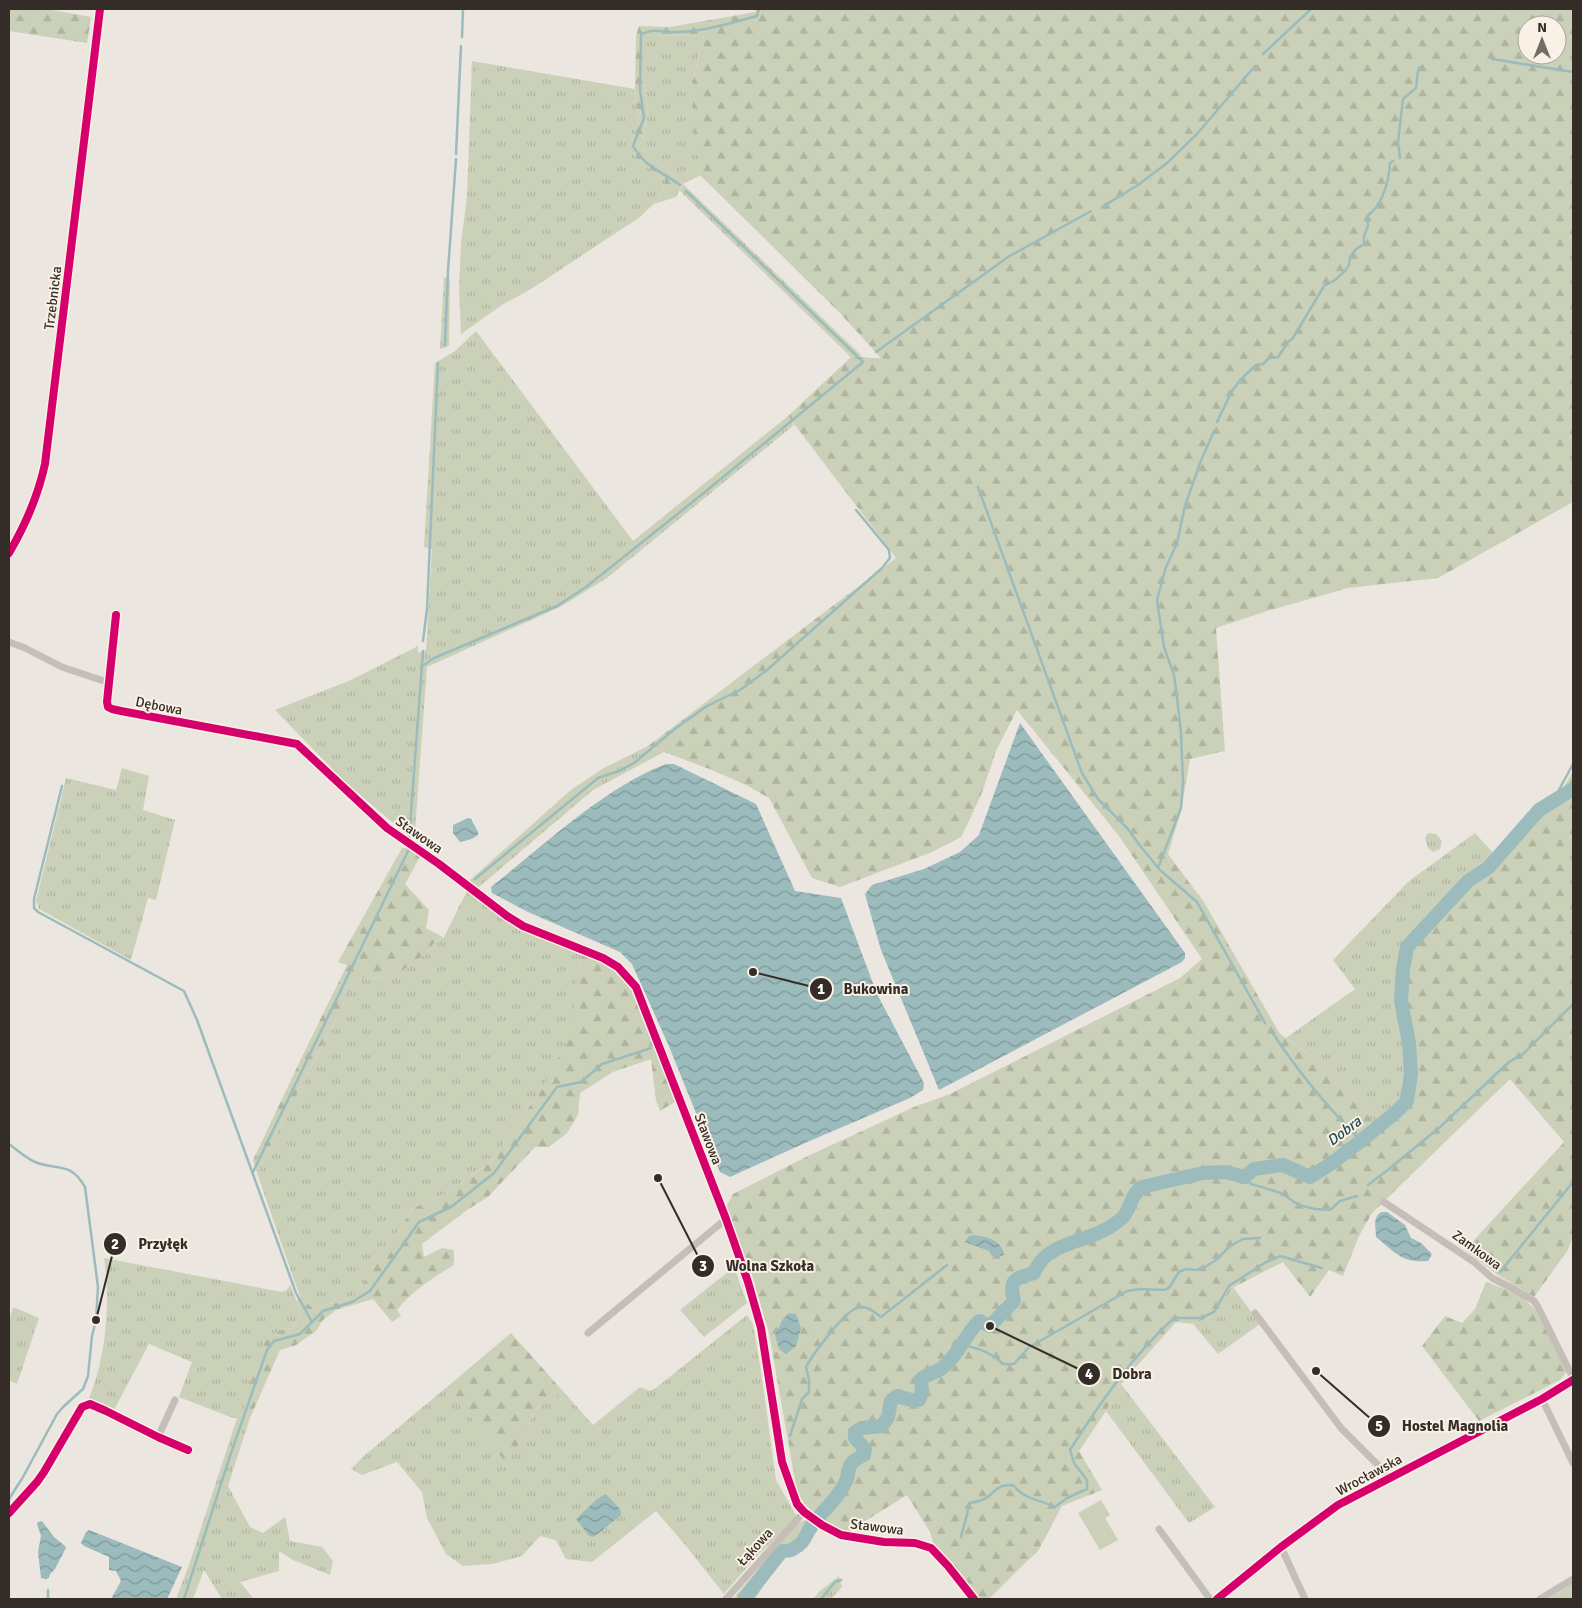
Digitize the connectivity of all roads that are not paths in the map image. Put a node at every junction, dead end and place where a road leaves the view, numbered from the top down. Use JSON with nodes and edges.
{"nodes":[{"id":1,"x":100,"y":9,"type":"edge"},
{"id":2,"x":9,"y":553,"type":"edge"},
{"id":3,"x":116,"y":615,"type":"dead end"},
{"id":4,"x":9,"y":642,"type":"edge"},
{"id":5,"x":110,"y":683,"type":"junction"},
{"id":6,"x":297,"y":744,"type":"joint"},
{"id":7,"x":1384,"y":1202,"type":"dead end"},
{"id":8,"x":726,"y":1219,"type":"junction"},
{"id":9,"x":1255,"y":1313,"type":"dead end"},
{"id":10,"x":588,"y":1334,"type":"dead end"},
{"id":11,"x":1573,"y":1379,"type":"edge"},
{"id":12,"x":1542,"y":1399,"type":"junction"},
{"id":13,"x":175,"y":1400,"type":"dead end"},
{"id":14,"x":158,"y":1437,"type":"junction"},
{"id":15,"x":188,"y":1450,"type":"dead end"},
{"id":16,"x":1573,"y":1463,"type":"edge"},
{"id":17,"x":1388,"y":1478,"type":"junction"},
{"id":18,"x":804,"y":1512,"type":"junction"},
{"id":19,"x":9,"y":1513,"type":"edge"},
{"id":20,"x":1159,"y":1529,"type":"dead end"},
{"id":21,"x":1281,"y":1547,"type":"junction"},
{"id":22,"x":1573,"y":1580,"type":"edge"},
{"id":23,"x":726,"y":1599,"type":"edge"},
{"id":24,"x":974,"y":1599,"type":"edge"},
{"id":25,"x":1210,"y":1599,"type":"edge"},
{"id":26,"x":1217,"y":1599,"type":"edge"},
{"id":27,"x":1305,"y":1599,"type":"edge"},
{"id":28,"x":1540,"y":1599,"type":"edge"}],
"edges":[{"from":1,"to":2,"type":"street","name":"Trzebnicka"},
{"from":3,"to":5,"type":"street","name":"Dębowa"},
{"from":4,"to":5,"type":"street"},
{"from":5,"to":6,"type":"street","name":"Dębowa"},
{"from":6,"to":8,"type":"street","name":"Stawowa"},
{"from":7,"to":11,"type":"street","name":"Zamkowa"},
{"from":8,"to":10,"type":"street"},
{"from":8,"to":18,"type":"street","name":"Stawowa"},
{"from":9,"to":17,"type":"street"},
{"from":11,"to":12,"type":"street","name":"Wrocławska"},
{"from":12,"to":16,"type":"street"},
{"from":12,"to":17,"type":"street","name":"Wrocławska"},
{"from":13,"to":14,"type":"street"},
{"from":14,"to":15,"type":"street"},
{"from":14,"to":19,"type":"street"},
{"from":17,"to":21,"type":"street","name":"Wrocławska"},
{"from":18,"to":23,"type":"street","name":"Łąkowa"},
{"from":18,"to":24,"type":"street","name":"Stawowa"},
{"from":20,"to":25,"type":"street"},
{"from":21,"to":26,"type":"street","name":"Wrocławska"},
{"from":21,"to":27,"type":"street"},
{"from":22,"to":28,"type":"street"}]}
